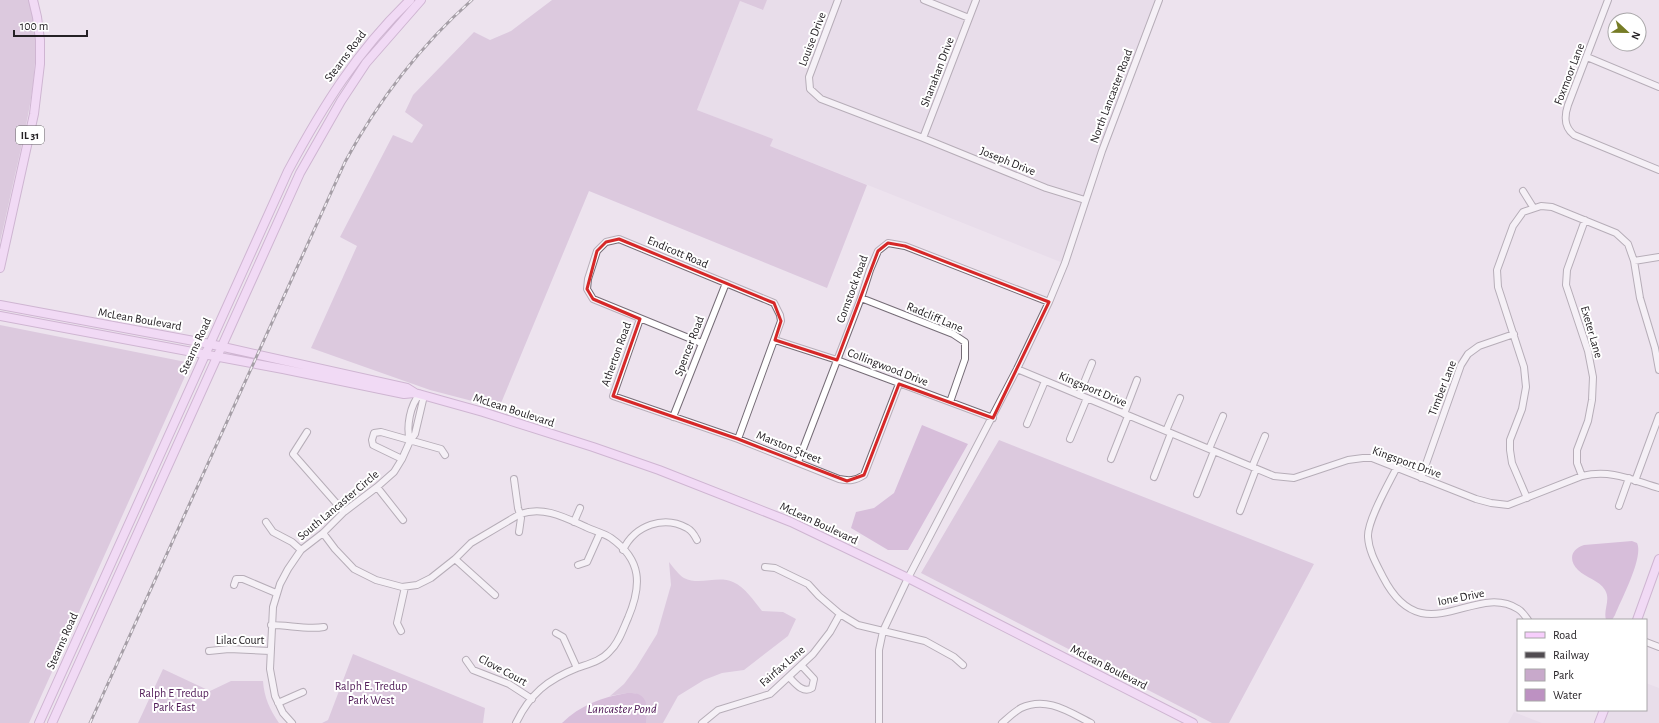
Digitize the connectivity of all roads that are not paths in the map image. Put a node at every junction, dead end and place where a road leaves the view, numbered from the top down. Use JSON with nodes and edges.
{"nodes":[{"id":1,"x":33,"y":0,"type":"edge"},
{"id":2,"x":410,"y":0,"type":"edge"},
{"id":3,"x":421,"y":0,"type":"edge"},
{"id":4,"x":838,"y":0,"type":"edge"},
{"id":5,"x":924,"y":0,"type":"edge"},
{"id":6,"x":976,"y":0,"type":"edge"},
{"id":7,"x":1159,"y":0,"type":"edge"},
{"id":8,"x":1608,"y":0,"type":"edge"},
{"id":9,"x":969,"y":18,"type":"junction"},
{"id":10,"x":1587,"y":58,"type":"junction"},
{"id":11,"x":1659,"y":87,"type":"edge"},
{"id":12,"x":923,"y":138,"type":"junction"},
{"id":13,"x":1659,"y":170,"type":"edge"},
{"id":14,"x":1523,"y":191,"type":"dead end"},
{"id":15,"x":1085,"y":200,"type":"junction"},
{"id":16,"x":1533,"y":207,"type":"junction"},
{"id":17,"x":1585,"y":220,"type":"junction"},
{"id":18,"x":1659,"y":257,"type":"edge"},
{"id":19,"x":1634,"y":261,"type":"junction"},
{"id":20,"x":0,"y":268,"type":"edge"},
{"id":21,"x":726,"y":284,"type":"junction"},
{"id":22,"x":861,"y":298,"type":"junction"},
{"id":23,"x":1049,"y":302,"type":"junction"},
{"id":24,"x":0,"y":305,"type":"edge"},
{"id":25,"x":0,"y":316,"type":"edge"},
{"id":26,"x":640,"y":319,"type":"junction"},
{"id":27,"x":1514,"y":334,"type":"junction"},
{"id":28,"x":774,"y":340,"type":"junction"},
{"id":29,"x":701,"y":343,"type":"junction"},
{"id":30,"x":210,"y":344,"type":"junction"},
{"id":31,"x":222,"y":346,"type":"junction"},
{"id":32,"x":1657,"y":348,"type":"edge"},
{"id":33,"x":204,"y":355,"type":"junction"},
{"id":34,"x":217,"y":357,"type":"junction"},
{"id":35,"x":837,"y":360,"type":"junction"},
{"id":36,"x":1092,"y":363,"type":"dead end"},
{"id":37,"x":1018,"y":370,"type":"junction"},
{"id":38,"x":1659,"y":370,"type":"edge"},
{"id":39,"x":1137,"y":380,"type":"dead end"},
{"id":40,"x":1045,"y":381,"type":"junction"},
{"id":41,"x":899,"y":384,"type":"junction"},
{"id":42,"x":417,"y":394,"type":"junction"},
{"id":43,"x":1079,"y":395,"type":"junction"},
{"id":44,"x":613,"y":396,"type":"joint"},
{"id":45,"x":1087,"y":398,"type":"junction"},
{"id":46,"x":1180,"y":398,"type":"dead end"},
{"id":47,"x":950,"y":402,"type":"junction"},
{"id":48,"x":1126,"y":415,"type":"junction"},
{"id":49,"x":1223,"y":416,"type":"dead end"},
{"id":50,"x":1659,"y":416,"type":"edge"},
{"id":51,"x":673,"y":417,"type":"junction"},
{"id":52,"x":993,"y":418,"type":"junction"},
{"id":53,"x":1027,"y":424,"type":"dead end"},
{"id":54,"x":307,"y":432,"type":"dead end"},
{"id":55,"x":1169,"y":432,"type":"junction"},
{"id":56,"x":1265,"y":436,"type":"dead end"},
{"id":57,"x":738,"y":439,"type":"junction"},
{"id":58,"x":1070,"y":439,"type":"dead end"},
{"id":59,"x":410,"y":441,"type":"junction"},
{"id":60,"x":1212,"y":450,"type":"junction"},
{"id":61,"x":445,"y":455,"type":"dead end"},
{"id":62,"x":402,"y":459,"type":"junction"},
{"id":63,"x":1111,"y":459,"type":"dead end"},
{"id":64,"x":798,"y":462,"type":"junction"},
{"id":65,"x":1396,"y":467,"type":"junction"},
{"id":66,"x":1254,"y":468,"type":"junction"},
{"id":67,"x":1582,"y":476,"type":"junction"},
{"id":68,"x":1154,"y":478,"type":"dead end"},
{"id":69,"x":1421,"y":478,"type":"junction"},
{"id":70,"x":514,"y":479,"type":"dead end"},
{"id":71,"x":1632,"y":479,"type":"junction"},
{"id":72,"x":377,"y":487,"type":"junction"},
{"id":73,"x":1659,"y":488,"type":"edge"},
{"id":74,"x":1197,"y":494,"type":"dead end"},
{"id":75,"x":1527,"y":498,"type":"junction"},
{"id":76,"x":1619,"y":506,"type":"dead end"},
{"id":77,"x":580,"y":508,"type":"dead end"},
{"id":78,"x":1240,"y":511,"type":"dead end"},
{"id":79,"x":344,"y":512,"type":"junction"},
{"id":80,"x":520,"y":514,"type":"junction"},
{"id":81,"x":403,"y":520,"type":"dead end"},
{"id":82,"x":266,"y":522,"type":"dead end"},
{"id":83,"x":574,"y":522,"type":"junction"},
{"id":84,"x":519,"y":532,"type":"dead end"},
{"id":85,"x":323,"y":533,"type":"junction"},
{"id":86,"x":600,"y":533,"type":"junction"},
{"id":87,"x":697,"y":540,"type":"dead end"},
{"id":88,"x":301,"y":550,"type":"junction"},
{"id":89,"x":623,"y":550,"type":"junction"},
{"id":90,"x":455,"y":558,"type":"junction"},
{"id":91,"x":1659,"y":558,"type":"edge"},
{"id":92,"x":578,"y":565,"type":"dead end"},
{"id":93,"x":765,"y":567,"type":"dead end"},
{"id":94,"x":908,"y":578,"type":"junction"},
{"id":95,"x":234,"y":585,"type":"dead end"},
{"id":96,"x":405,"y":587,"type":"junction"},
{"id":97,"x":276,"y":593,"type":"junction"},
{"id":98,"x":495,"y":595,"type":"dead end"},
{"id":99,"x":840,"y":614,"type":"junction"},
{"id":100,"x":1527,"y":619,"type":"edge"},
{"id":101,"x":1637,"y":619,"type":"edge"},
{"id":102,"x":271,"y":625,"type":"junction"},
{"id":103,"x":324,"y":626,"type":"dead end"},
{"id":104,"x":401,"y":631,"type":"dead end"},
{"id":105,"x":883,"y":631,"type":"junction"},
{"id":106,"x":556,"y":633,"type":"dead end"},
{"id":107,"x":1647,"y":642,"type":"edge"},
{"id":108,"x":1659,"y":648,"type":"edge"},
{"id":109,"x":209,"y":651,"type":"dead end"},
{"id":110,"x":270,"y":651,"type":"junction"},
{"id":111,"x":466,"y":660,"type":"dead end"},
{"id":112,"x":801,"y":665,"type":"junction"},
{"id":113,"x":963,"y":665,"type":"dead end"},
{"id":114,"x":577,"y":668,"type":"junction"},
{"id":115,"x":789,"y":677,"type":"junction"},
{"id":116,"x":303,"y":692,"type":"dead end"},
{"id":117,"x":532,"y":699,"type":"junction"},
{"id":118,"x":278,"y":703,"type":"junction"},
{"id":119,"x":1604,"y":711,"type":"edge"},
{"id":120,"x":1080,"y":721,"type":"edge"},
{"id":121,"x":39,"y":723,"type":"edge"},
{"id":122,"x":52,"y":723,"type":"edge"},
{"id":123,"x":292,"y":723,"type":"edge"},
{"id":124,"x":516,"y":723,"type":"edge"},
{"id":125,"x":702,"y":723,"type":"edge"},
{"id":126,"x":879,"y":723,"type":"edge"},
{"id":127,"x":1002,"y":723,"type":"edge"},
{"id":128,"x":1091,"y":723,"type":"edge"},
{"id":129,"x":1192,"y":723,"type":"edge"},
{"id":130,"x":1599,"y":723,"type":"edge"}],
"edges":[{"from":1,"to":20,"type":"main road","number":"IL 31"},
{"from":2,"to":30,"type":"main road","name":"Stearns Road"},
{"from":3,"to":31,"type":"main road","name":"Stearns Road"},
{"from":4,"to":12,"type":"street","name":"Louise Drive"},
{"from":5,"to":9,"type":"street"},
{"from":6,"to":9,"type":"street","name":"Shanahan Drive"},
{"from":7,"to":15,"type":"street","name":"North Lancaster Road"},
{"from":8,"to":10,"type":"street","name":"Foxmoor Lane"},
{"from":9,"to":12,"type":"street","name":"Shanahan Drive"},
{"from":10,"to":11,"type":"street"},
{"from":10,"to":13,"type":"street","name":"Foxmoor Lane"},
{"from":12,"to":15,"type":"street","name":"Joseph Drive"},
{"from":14,"to":16,"type":"street"},
{"from":15,"to":23,"type":"street","name":"North Lancaster Road"},
{"from":16,"to":17,"type":"street"},
{"from":16,"to":27,"type":"street"},
{"from":17,"to":19,"type":"street"},
{"from":17,"to":67,"type":"street","name":"Exeter Lane"},
{"from":18,"to":19,"type":"street"},
{"from":19,"to":32,"type":"street"},
{"from":21,"to":26,"type":"street","name":"Endicott Road"},
{"from":21,"to":28,"type":"street","name":"Endicott Road"},
{"from":21,"to":29,"type":"street","name":"Spencer Road"},
{"from":22,"to":23,"type":"street","name":"Comstock Road"},
{"from":22,"to":35,"type":"street","name":"Comstock Road"},
{"from":22,"to":47,"type":"street","name":"Radcliff Lane"},
{"from":23,"to":37,"type":"street","name":"North Lancaster Road"},
{"from":24,"to":30,"type":"main road","name":"McLean Boulevard"},
{"from":25,"to":33,"type":"main road","name":"McLean Boulevard"},
{"from":26,"to":29,"type":"street","name":"Endicott Road"},
{"from":26,"to":44,"type":"street","name":"Atherton Road"},
{"from":27,"to":69,"type":"street","name":"Timber Lane"},
{"from":27,"to":75,"type":"street"},
{"from":28,"to":35,"type":"street","name":"Collingwood Drive"},
{"from":28,"to":57,"type":"street","name":"Endicott Road"},
{"from":29,"to":51,"type":"street","name":"Spencer Road"},
{"from":30,"to":31,"type":"main road","name":"McLean Boulevard"},
{"from":30,"to":33,"type":"main road","name":"Stearns Road"},
{"from":31,"to":34,"type":"main road","name":"Stearns Road"},
{"from":31,"to":42,"type":"main road","name":"McLean Boulevard"},
{"from":32,"to":38,"type":"street"},
{"from":33,"to":34,"type":"main road","name":"McLean Boulevard"},
{"from":33,"to":121,"type":"main road","name":"Stearns Road"},
{"from":34,"to":42,"type":"main road","name":"McLean Boulevard"},
{"from":34,"to":122,"type":"main road","name":"Stearns Road"},
{"from":35,"to":41,"type":"street","name":"Collingwood Drive"},
{"from":35,"to":64,"type":"street","name":"Comstock Road"},
{"from":36,"to":43,"type":"street"},
{"from":37,"to":40,"type":"street","name":"Kingsport Drive"},
{"from":37,"to":52,"type":"street","name":"North Lancaster Road"},
{"from":39,"to":48,"type":"street"},
{"from":40,"to":43,"type":"street","name":"Kingsport Drive"},
{"from":40,"to":53,"type":"street"},
{"from":41,"to":47,"type":"street","name":"Collingwood Drive"},
{"from":41,"to":64,"type":"street","name":"Marston Street"},
{"from":42,"to":59,"type":"street","name":"South Lancaster Circle"},
{"from":42,"to":94,"type":"main road","name":"McLean Boulevard"},
{"from":43,"to":45,"type":"street","name":"Kingsport Drive"},
{"from":44,"to":51,"type":"street","name":"Marston Street"},
{"from":45,"to":48,"type":"street","name":"Kingsport Drive"},
{"from":45,"to":58,"type":"street"},
{"from":46,"to":55,"type":"street"},
{"from":47,"to":52,"type":"street","name":"Collingwood Drive"},
{"from":48,"to":55,"type":"street","name":"Kingsport Drive"},
{"from":48,"to":63,"type":"street"},
{"from":49,"to":60,"type":"street"},
{"from":50,"to":71,"type":"street"},
{"from":51,"to":57,"type":"street","name":"Marston Street"},
{"from":52,"to":94,"type":"street","name":"North Lancaster Road"},
{"from":54,"to":79,"type":"street"},
{"from":55,"to":60,"type":"street","name":"Kingsport Drive"},
{"from":55,"to":68,"type":"street"},
{"from":56,"to":66,"type":"street"},
{"from":57,"to":64,"type":"street","name":"Marston Street"},
{"from":59,"to":61,"type":"street"},
{"from":59,"to":62,"type":"street","name":"South Lancaster Circle"},
{"from":59,"to":62,"type":"street"},
{"from":60,"to":66,"type":"street","name":"Kingsport Drive"},
{"from":60,"to":74,"type":"street"},
{"from":62,"to":72,"type":"street","name":"South Lancaster Circle"},
{"from":65,"to":66,"type":"street","name":"Kingsport Drive"},
{"from":65,"to":69,"type":"street","name":"Kingsport Drive"},
{"from":65,"to":100,"type":"street","name":"Ione Drive"},
{"from":66,"to":78,"type":"street"},
{"from":67,"to":71,"type":"street","name":"Kingsport Drive"},
{"from":67,"to":75,"type":"street","name":"Kingsport Drive"},
{"from":69,"to":75,"type":"street","name":"Kingsport Drive"},
{"from":70,"to":80,"type":"street"},
{"from":71,"to":73,"type":"street","name":"Kingsport Drive"},
{"from":71,"to":76,"type":"street"},
{"from":72,"to":79,"type":"street","name":"South Lancaster Circle"},
{"from":72,"to":81,"type":"street"},
{"from":77,"to":83,"type":"street"},
{"from":79,"to":85,"type":"street","name":"South Lancaster Circle"},
{"from":80,"to":83,"type":"street"},
{"from":80,"to":84,"type":"street"},
{"from":80,"to":90,"type":"street"},
{"from":82,"to":88,"type":"street"},
{"from":83,"to":86,"type":"street"},
{"from":85,"to":88,"type":"street","name":"South Lancaster Circle"},
{"from":85,"to":96,"type":"street"},
{"from":86,"to":89,"type":"street"},
{"from":86,"to":92,"type":"street"},
{"from":87,"to":89,"type":"street"},
{"from":88,"to":97,"type":"street","name":"South Lancaster Circle"},
{"from":89,"to":114,"type":"street"},
{"from":90,"to":96,"type":"street"},
{"from":90,"to":98,"type":"street"},
{"from":91,"to":101,"type":"main road"},
{"from":93,"to":99,"type":"street"},
{"from":94,"to":105,"type":"street","name":"North Lancaster Road"},
{"from":94,"to":129,"type":"main road","name":"McLean Boulevard"},
{"from":95,"to":97,"type":"street"},
{"from":96,"to":104,"type":"street"},
{"from":97,"to":102,"type":"street","name":"South Lancaster Circle"},
{"from":99,"to":105,"type":"street"},
{"from":99,"to":112,"type":"street","name":"Fairfax Lane"},
{"from":102,"to":103,"type":"street"},
{"from":102,"to":110,"type":"street","name":"South Lancaster Circle"},
{"from":105,"to":113,"type":"street"},
{"from":105,"to":126,"type":"street","name":"North Lancaster Road"},
{"from":106,"to":114,"type":"street"},
{"from":107,"to":108,"type":"street"},
{"from":109,"to":110,"type":"street","name":"Lilac Court"},
{"from":110,"to":118,"type":"street","name":"South Lancaster Circle"},
{"from":111,"to":117,"type":"street","name":"Clove Court"},
{"from":112,"to":115,"type":"street","name":"Fairfax Lane"},
{"from":112,"to":115,"type":"street"},
{"from":114,"to":117,"type":"street"},
{"from":115,"to":125,"type":"street","name":"Fairfax Lane"},
{"from":116,"to":118,"type":"street"},
{"from":117,"to":124,"type":"street"},
{"from":118,"to":123,"type":"street","name":"South Lancaster Circle"},
{"from":119,"to":130,"type":"main road"},
{"from":120,"to":127,"type":"street"},
{"from":120,"to":128,"type":"street"}]}
